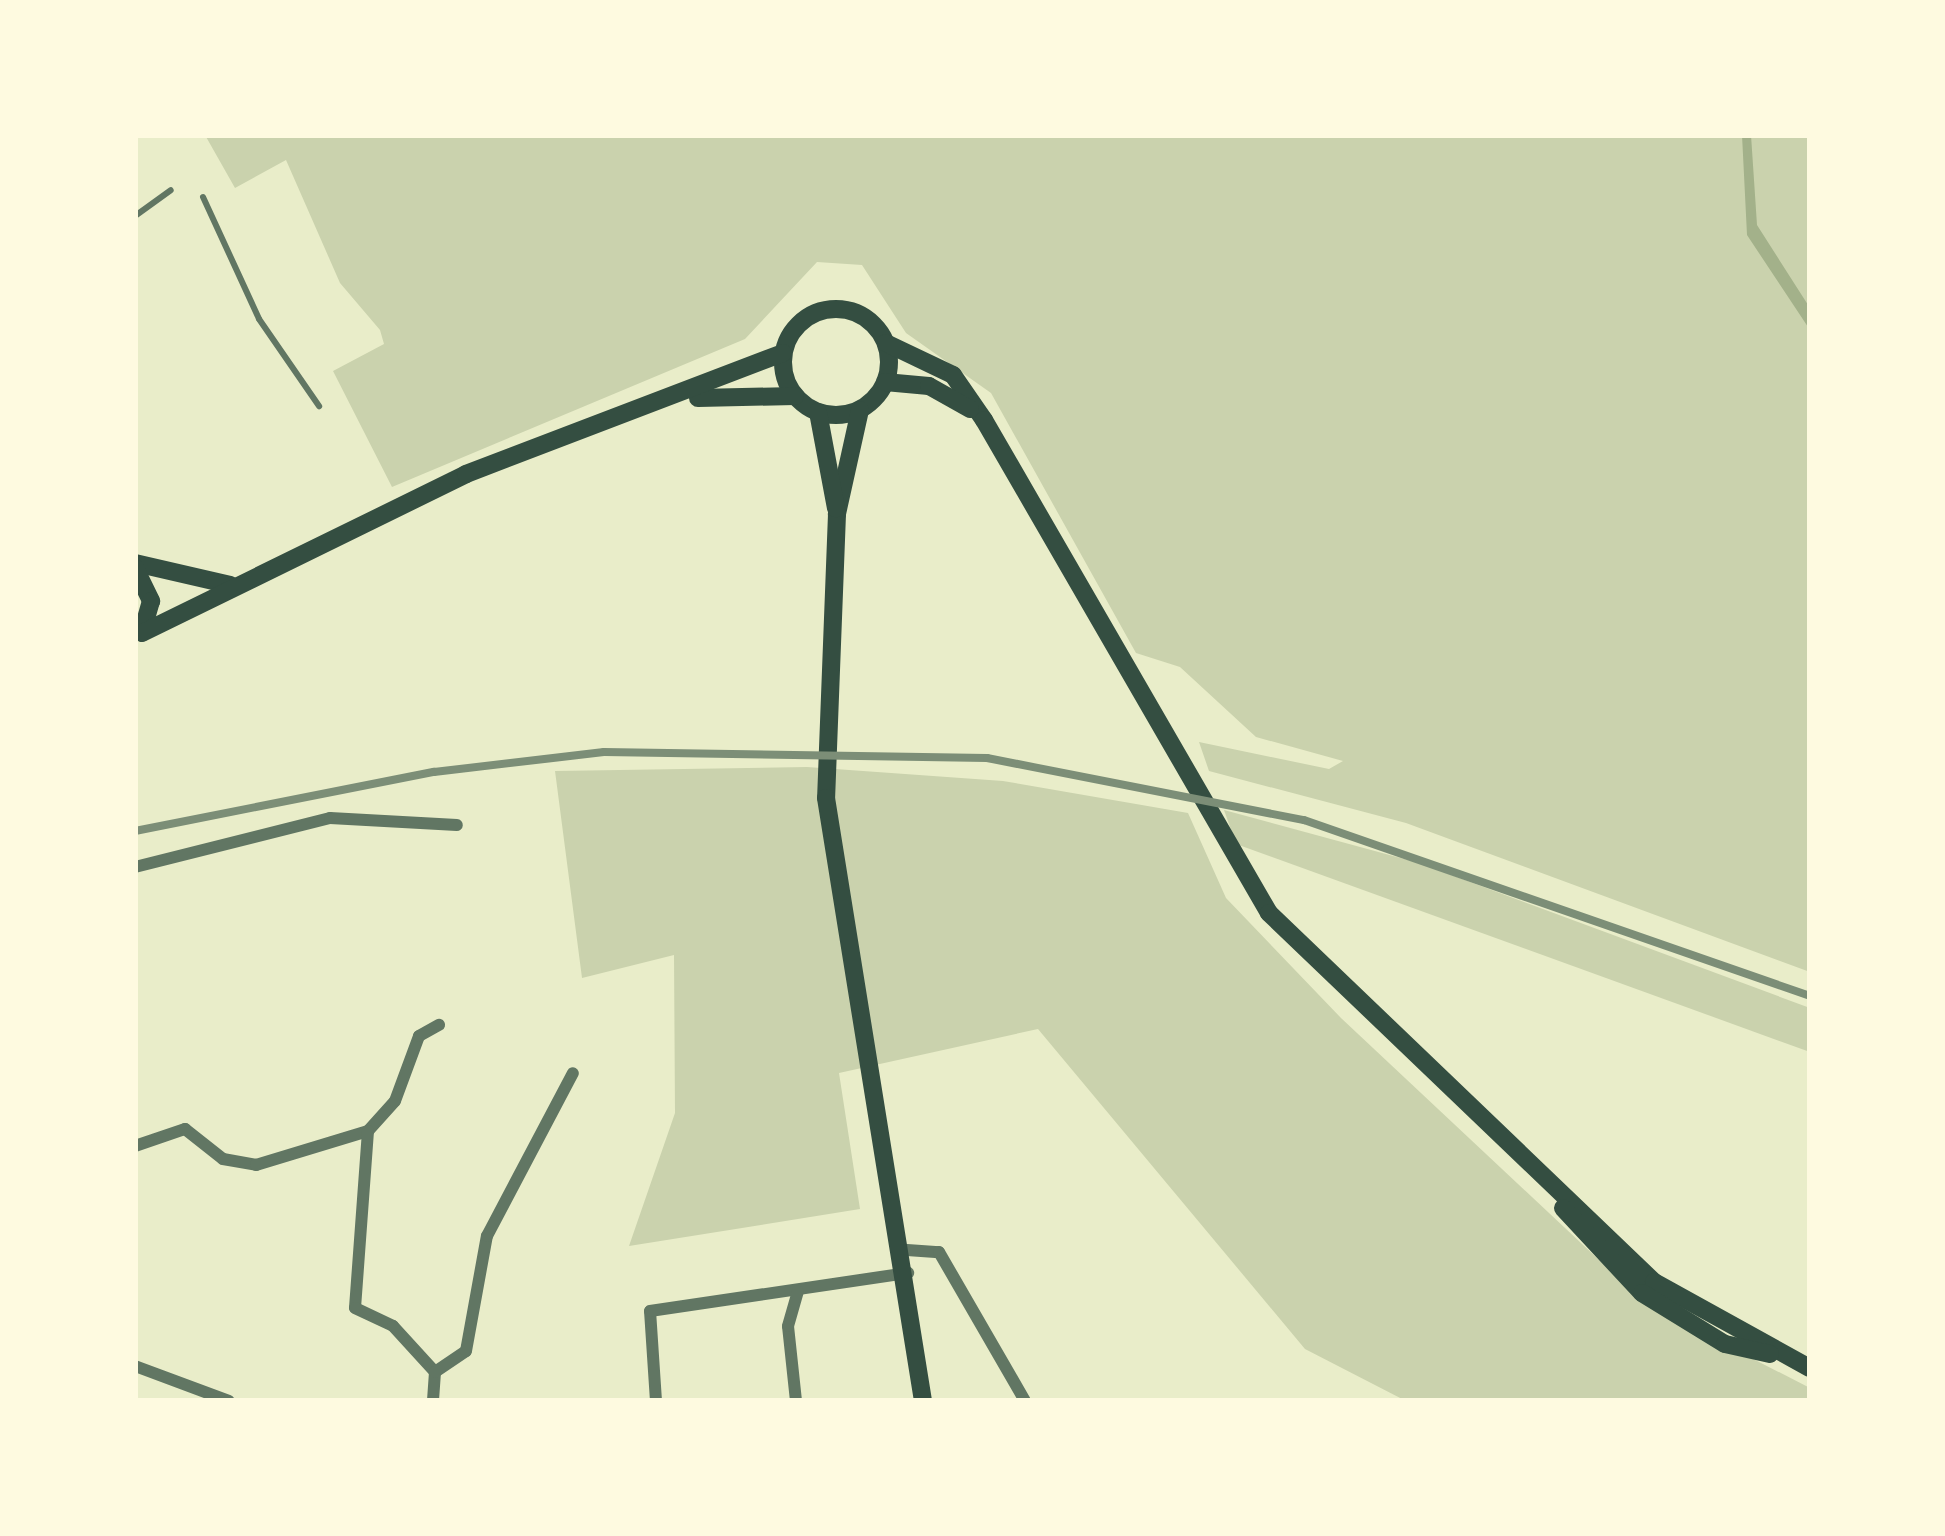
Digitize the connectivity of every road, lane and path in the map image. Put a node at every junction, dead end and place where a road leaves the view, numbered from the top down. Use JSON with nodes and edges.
{"nodes":[{"id":1,"x":171,"y":190,"type":"dead end"},
{"id":2,"x":203,"y":197,"type":"dead end"},
{"id":3,"x":135,"y":216,"type":"edge"},
{"id":4,"x":886,"y":343,"type":"junction"},
{"id":5,"x":783,"y":353,"type":"junction"},
{"id":6,"x":885,"y":382,"type":"junction"},
{"id":7,"x":795,"y":396,"type":"junction"},
{"id":8,"x":681,"y":399,"type":"junction"},
{"id":9,"x":319,"y":406,"type":"dead end"},
{"id":10,"x":860,"y":410,"type":"junction"},
{"id":11,"x":818,"y":412,"type":"junction"},
{"id":12,"x":984,"y":420,"type":"junction"},
{"id":13,"x":837,"y":514,"type":"junction"},
{"id":14,"x":135,"y":566,"type":"edge"},
{"id":15,"x":230,"y":585,"type":"junction"},
{"id":16,"x":138,"y":637,"type":"edge"},
{"id":17,"x":457,"y":825,"type":"dead end"},
{"id":18,"x":135,"y":867,"type":"edge"},
{"id":19,"x":439,"y":1025,"type":"dead end"},
{"id":20,"x":573,"y":1073,"type":"dead end"},
{"id":21,"x":368,"y":1131,"type":"junction"},
{"id":22,"x":135,"y":1146,"type":"edge"},
{"id":23,"x":907,"y":1250,"type":"junction"},
{"id":24,"x":909,"y":1273,"type":"junction"},
{"id":25,"x":797,"y":1291,"type":"junction"},
{"id":26,"x":1804,"y":1365,"type":"edge"},
{"id":27,"x":135,"y":1366,"type":"edge"},
{"id":28,"x":435,"y":1372,"type":"junction"},
{"id":29,"x":230,"y":1401,"type":"edge"},
{"id":30,"x":433,"y":1401,"type":"edge"},
{"id":31,"x":656,"y":1401,"type":"edge"},
{"id":32,"x":796,"y":1401,"type":"edge"},
{"id":33,"x":923,"y":1401,"type":"edge"},
{"id":34,"x":1025,"y":1401,"type":"edge"}],
"edges":[{"from":1,"to":3,"type":"lane"},
{"from":2,"to":9,"type":"lane"},
{"from":4,"to":5,"type":"main road"},
{"from":4,"to":6,"type":"main road"},
{"from":4,"to":12,"type":"main road"},
{"from":5,"to":7,"type":"main road"},
{"from":5,"to":8,"type":"main road"},
{"from":6,"to":10,"type":"main road"},
{"from":6,"to":12,"type":"main road"},
{"from":7,"to":8,"type":"main road"},
{"from":7,"to":11,"type":"main road"},
{"from":8,"to":15,"type":"main road"},
{"from":10,"to":11,"type":"main road"},
{"from":10,"to":13,"type":"main road"},
{"from":11,"to":13,"type":"main road"},
{"from":12,"to":26,"type":"main road"},
{"from":13,"to":23,"type":"main road"},
{"from":14,"to":15,"type":"main road"},
{"from":14,"to":16,"type":"main road"},
{"from":15,"to":16,"type":"main road"},
{"from":17,"to":18,"type":"street"},
{"from":19,"to":21,"type":"street"},
{"from":20,"to":28,"type":"street"},
{"from":21,"to":22,"type":"street"},
{"from":21,"to":28,"type":"street"},
{"from":23,"to":24,"type":"main road"},
{"from":23,"to":34,"type":"street"},
{"from":24,"to":25,"type":"street"},
{"from":24,"to":33,"type":"main road"},
{"from":25,"to":31,"type":"street"},
{"from":25,"to":32,"type":"street"},
{"from":27,"to":29,"type":"street"},
{"from":28,"to":30,"type":"street"}]}
